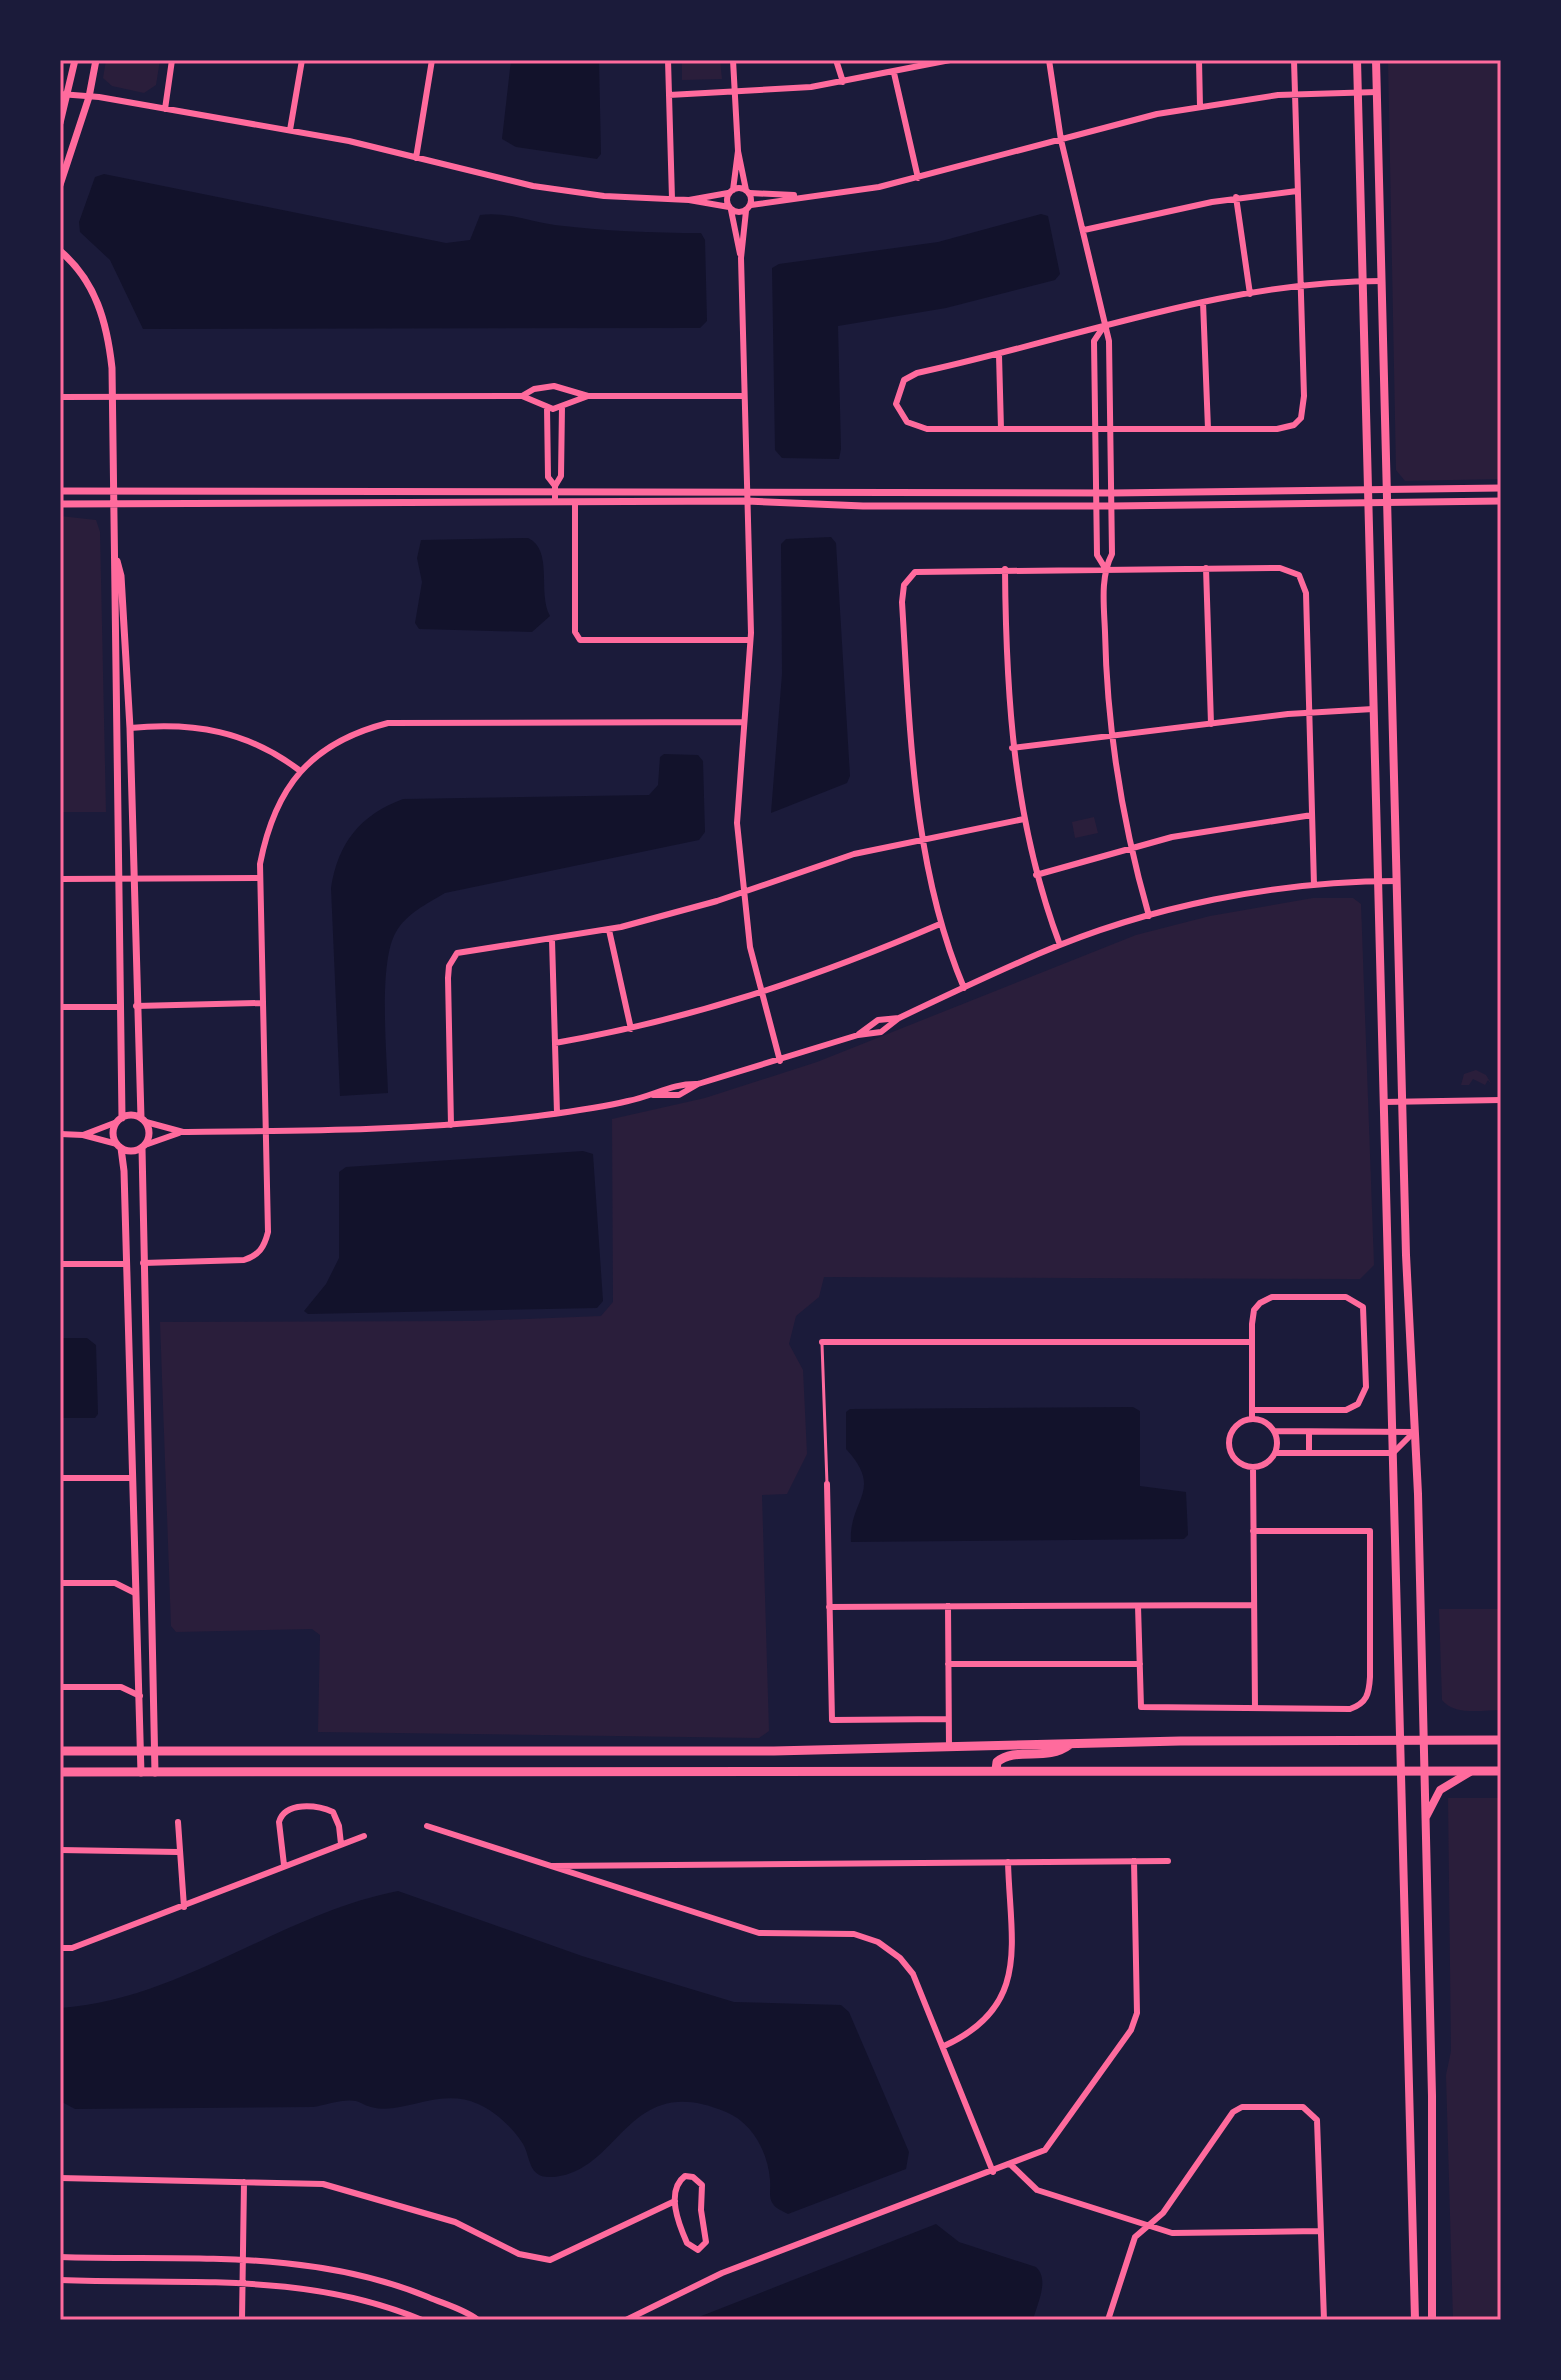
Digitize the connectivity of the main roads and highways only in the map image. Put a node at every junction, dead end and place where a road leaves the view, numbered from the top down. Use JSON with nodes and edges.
{"nodes":[{"id":1,"x":1357,"y":60,"type":"edge"},
{"id":2,"x":1376,"y":60,"type":"edge"},
{"id":3,"x":1400,"y":1740,"type":"junction"},
{"id":4,"x":1422,"y":1740,"type":"junction"},
{"id":5,"x":1501,"y":1740,"type":"edge"},
{"id":6,"x":1069,"y":1745,"type":"junction"},
{"id":7,"x":60,"y":1751,"type":"edge"},
{"id":8,"x":996,"y":1770,"type":"junction"},
{"id":9,"x":1401,"y":1771,"type":"junction"},
{"id":10,"x":1423,"y":1771,"type":"junction"},
{"id":11,"x":1472,"y":1771,"type":"junction"},
{"id":12,"x":1501,"y":1771,"type":"edge"},
{"id":13,"x":60,"y":1772,"type":"edge"},
{"id":14,"x":1424,"y":1822,"type":"junction"},
{"id":15,"x":1415,"y":2320,"type":"edge"},
{"id":16,"x":1432,"y":2320,"type":"edge"}],
"edges":[{"from":1,"to":3,"type":"main road"},
{"from":2,"to":4,"type":"main road"},
{"from":3,"to":4,"type":"main road"},
{"from":3,"to":6,"type":"main road"},
{"from":3,"to":9,"type":"main road"},
{"from":4,"to":5,"type":"main road"},
{"from":4,"to":10,"type":"main road"},
{"from":6,"to":7,"type":"main road"},
{"from":6,"to":8,"type":"main road"},
{"from":8,"to":9,"type":"main road"},
{"from":8,"to":13,"type":"main road"},
{"from":9,"to":10,"type":"main road"},
{"from":9,"to":15,"type":"main road"},
{"from":10,"to":11,"type":"main road"},
{"from":10,"to":14,"type":"main road"},
{"from":11,"to":12,"type":"main road"},
{"from":11,"to":14,"type":"main road"},
{"from":14,"to":16,"type":"main road"}]}
